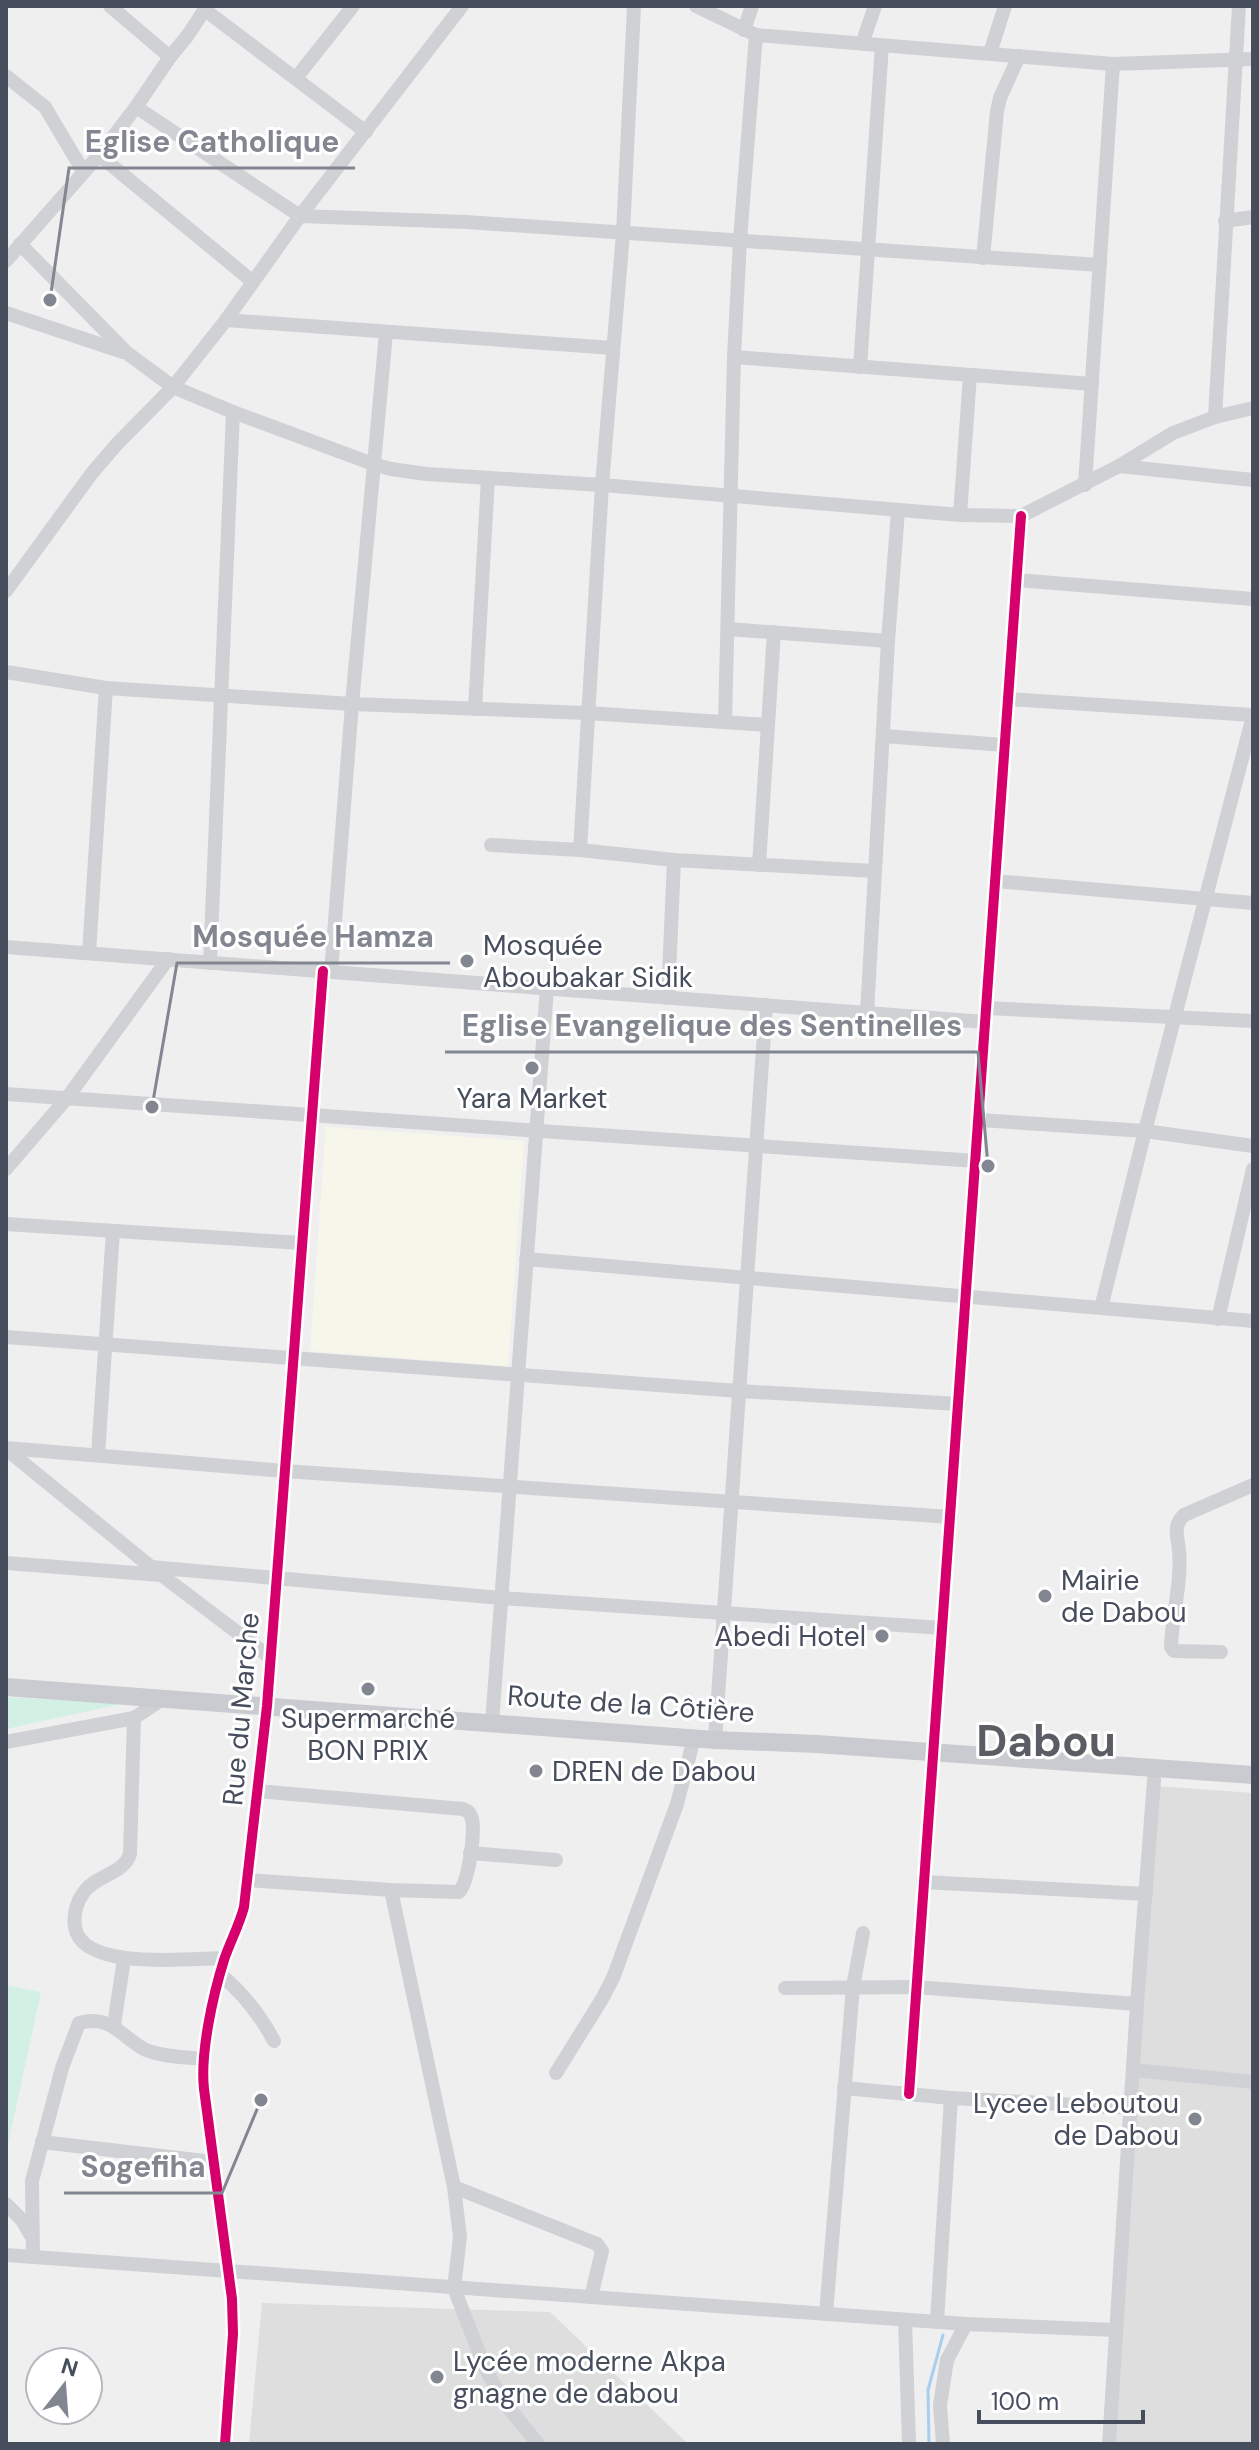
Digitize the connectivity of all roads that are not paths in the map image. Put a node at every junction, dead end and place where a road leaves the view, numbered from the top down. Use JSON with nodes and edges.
{"nodes":[{"id":1,"x":110,"y":6,"type":"edge"},
{"id":2,"x":353,"y":6,"type":"edge"},
{"id":3,"x":462,"y":6,"type":"edge"},
{"id":4,"x":634,"y":6,"type":"edge"},
{"id":5,"x":696,"y":6,"type":"edge"},
{"id":6,"x":752,"y":6,"type":"edge"},
{"id":7,"x":875,"y":6,"type":"edge"},
{"id":8,"x":1005,"y":6,"type":"edge"},
{"id":9,"x":1239,"y":6,"type":"edge"},
{"id":10,"x":206,"y":8,"type":"edge"},
{"id":11,"x":750,"y":32,"type":"junction"},
{"id":12,"x":862,"y":44,"type":"junction"},
{"id":13,"x":882,"y":45,"type":"junction"},
{"id":14,"x":990,"y":53,"type":"junction"},
{"id":15,"x":1019,"y":56,"type":"junction"},
{"id":16,"x":170,"y":57,"type":"junction"},
{"id":17,"x":1253,"y":59,"type":"edge"},
{"id":18,"x":1236,"y":60,"type":"junction"},
{"id":19,"x":1113,"y":64,"type":"junction"},
{"id":20,"x":6,"y":76,"type":"edge"},
{"id":21,"x":296,"y":78,"type":"junction"},
{"id":22,"x":136,"y":107,"type":"junction"},
{"id":23,"x":366,"y":132,"type":"junction"},
{"id":24,"x":99,"y":155,"type":"junction"},
{"id":25,"x":83,"y":171,"type":"junction"},
{"id":26,"x":300,"y":216,"type":"junction"},
{"id":27,"x":1253,"y":217,"type":"edge"},
{"id":28,"x":1225,"y":221,"type":"junction"},
{"id":29,"x":623,"y":233,"type":"junction"},
{"id":30,"x":740,"y":240,"type":"junction"},
{"id":31,"x":20,"y":244,"type":"junction"},
{"id":32,"x":868,"y":251,"type":"junction"},
{"id":33,"x":983,"y":258,"type":"junction"},
{"id":34,"x":6,"y":261,"type":"edge"},
{"id":35,"x":1100,"y":265,"type":"junction"},
{"id":36,"x":252,"y":281,"type":"junction"},
{"id":37,"x":6,"y":313,"type":"edge"},
{"id":38,"x":226,"y":320,"type":"junction"},
{"id":39,"x":386,"y":333,"type":"junction"},
{"id":40,"x":613,"y":348,"type":"junction"},
{"id":41,"x":127,"y":353,"type":"junction"},
{"id":42,"x":734,"y":357,"type":"junction"},
{"id":43,"x":860,"y":367,"type":"junction"},
{"id":44,"x":970,"y":375,"type":"junction"},
{"id":45,"x":1092,"y":384,"type":"junction"},
{"id":46,"x":173,"y":387,"type":"junction"},
{"id":47,"x":1253,"y":408,"type":"edge"},
{"id":48,"x":233,"y":412,"type":"junction"},
{"id":49,"x":1215,"y":417,"type":"junction"},
{"id":50,"x":373,"y":464,"type":"junction"},
{"id":51,"x":1119,"y":466,"type":"junction"},
{"id":52,"x":488,"y":478,"type":"junction"},
{"id":53,"x":1253,"y":480,"type":"edge"},
{"id":54,"x":602,"y":485,"type":"junction"},
{"id":55,"x":1085,"y":485,"type":"junction"},
{"id":56,"x":732,"y":497,"type":"junction"},
{"id":57,"x":898,"y":511,"type":"junction"},
{"id":58,"x":960,"y":515,"type":"junction"},
{"id":59,"x":1021,"y":516,"type":"junction"},
{"id":60,"x":1016,"y":580,"type":"junction"},
{"id":61,"x":6,"y":591,"type":"edge"},
{"id":62,"x":1253,"y":599,"type":"edge"},
{"id":63,"x":728,"y":629,"type":"junction"},
{"id":64,"x":774,"y":632,"type":"junction"},
{"id":65,"x":888,"y":641,"type":"junction"},
{"id":66,"x":6,"y":672,"type":"edge"},
{"id":67,"x":106,"y":688,"type":"junction"},
{"id":68,"x":222,"y":695,"type":"junction"},
{"id":69,"x":1008,"y":699,"type":"junction"},
{"id":70,"x":352,"y":704,"type":"junction"},
{"id":71,"x":475,"y":709,"type":"junction"},
{"id":72,"x":588,"y":713,"type":"junction"},
{"id":73,"x":1253,"y":716,"type":"edge"},
{"id":74,"x":725,"y":722,"type":"junction"},
{"id":75,"x":767,"y":725,"type":"junction"},
{"id":76,"x":883,"y":736,"type":"junction"},
{"id":77,"x":1005,"y":745,"type":"junction"},
{"id":78,"x":491,"y":845,"type":"dead end"},
{"id":79,"x":580,"y":850,"type":"junction"},
{"id":80,"x":674,"y":860,"type":"junction"},
{"id":81,"x":759,"y":865,"type":"junction"},
{"id":82,"x":874,"y":871,"type":"junction"},
{"id":83,"x":995,"y":881,"type":"junction"},
{"id":84,"x":1204,"y":900,"type":"junction"},
{"id":85,"x":1253,"y":903,"type":"edge"},
{"id":86,"x":6,"y":947,"type":"edge"},
{"id":87,"x":89,"y":953,"type":"junction"},
{"id":88,"x":168,"y":959,"type":"junction"},
{"id":89,"x":210,"y":963,"type":"junction"},
{"id":90,"x":327,"y":972,"type":"junction"},
{"id":91,"x":547,"y":988,"type":"junction"},
{"id":92,"x":668,"y":998,"type":"junction"},
{"id":93,"x":766,"y":1005,"type":"junction"},
{"id":94,"x":867,"y":1013,"type":"junction"},
{"id":95,"x":986,"y":1015,"type":"junction"},
{"id":96,"x":1174,"y":1017,"type":"junction"},
{"id":97,"x":1253,"y":1021,"type":"edge"},
{"id":98,"x":6,"y":1094,"type":"edge"},
{"id":99,"x":67,"y":1098,"type":"junction"},
{"id":100,"x":312,"y":1115,"type":"junction"},
{"id":101,"x":979,"y":1120,"type":"junction"},
{"id":102,"x":536,"y":1131,"type":"junction"},
{"id":103,"x":1145,"y":1131,"type":"junction"},
{"id":104,"x":755,"y":1146,"type":"junction"},
{"id":105,"x":1253,"y":1146,"type":"edge"},
{"id":106,"x":976,"y":1161,"type":"junction"},
{"id":107,"x":6,"y":1169,"type":"edge"},
{"id":108,"x":1253,"y":1169,"type":"edge"},
{"id":109,"x":6,"y":1224,"type":"edge"},
{"id":110,"x":113,"y":1231,"type":"junction"},
{"id":111,"x":302,"y":1243,"type":"junction"},
{"id":112,"x":526,"y":1259,"type":"junction"},
{"id":113,"x":746,"y":1277,"type":"junction"},
{"id":114,"x":966,"y":1296,"type":"junction"},
{"id":115,"x":1101,"y":1308,"type":"junction"},
{"id":116,"x":1218,"y":1319,"type":"junction"},
{"id":117,"x":1253,"y":1321,"type":"edge"},
{"id":118,"x":6,"y":1337,"type":"edge"},
{"id":119,"x":106,"y":1345,"type":"junction"},
{"id":120,"x":293,"y":1358,"type":"junction"},
{"id":121,"x":518,"y":1375,"type":"junction"},
{"id":122,"x":739,"y":1391,"type":"junction"},
{"id":123,"x":959,"y":1404,"type":"junction"},
{"id":124,"x":6,"y":1449,"type":"edge"},
{"id":125,"x":98,"y":1455,"type":"junction"},
{"id":126,"x":285,"y":1471,"type":"junction"},
{"id":127,"x":1253,"y":1485,"type":"edge"},
{"id":128,"x":509,"y":1486,"type":"junction"},
{"id":129,"x":732,"y":1501,"type":"junction"},
{"id":130,"x":951,"y":1517,"type":"junction"},
{"id":131,"x":6,"y":1563,"type":"edge"},
{"id":132,"x":156,"y":1571,"type":"junction"},
{"id":133,"x":277,"y":1578,"type":"junction"},
{"id":134,"x":501,"y":1598,"type":"junction"},
{"id":135,"x":724,"y":1613,"type":"junction"},
{"id":136,"x":943,"y":1628,"type":"junction"},
{"id":137,"x":1221,"y":1652,"type":"dead end"},
{"id":138,"x":271,"y":1658,"type":"junction"},
{"id":139,"x":6,"y":1687,"type":"edge"},
{"id":140,"x":165,"y":1698,"type":"junction"},
{"id":141,"x":267,"y":1706,"type":"junction"},
{"id":142,"x":134,"y":1718,"type":"junction"},
{"id":143,"x":492,"y":1723,"type":"junction"},
{"id":144,"x":694,"y":1738,"type":"junction"},
{"id":145,"x":715,"y":1740,"type":"junction"},
{"id":146,"x":6,"y":1742,"type":"edge"},
{"id":147,"x":935,"y":1753,"type":"junction"},
{"id":148,"x":1155,"y":1767,"type":"junction"},
{"id":149,"x":1253,"y":1775,"type":"edge"},
{"id":150,"x":257,"y":1791,"type":"junction"},
{"id":151,"x":470,"y":1853,"type":"junction"},
{"id":152,"x":556,"y":1860,"type":"dead end"},
{"id":153,"x":248,"y":1880,"type":"junction"},
{"id":154,"x":923,"y":1882,"type":"junction"},
{"id":155,"x":391,"y":1890,"type":"junction"},
{"id":156,"x":1146,"y":1894,"type":"junction"},
{"id":157,"x":863,"y":1933,"type":"dead end"},
{"id":158,"x":225,"y":1958,"type":"junction"},
{"id":159,"x":124,"y":1959,"type":"junction"},
{"id":160,"x":221,"y":1975,"type":"junction"},
{"id":161,"x":853,"y":1987,"type":"junction"},
{"id":162,"x":915,"y":1987,"type":"junction"},
{"id":163,"x":785,"y":1988,"type":"dead end"},
{"id":164,"x":1137,"y":2004,"type":"junction"},
{"id":165,"x":114,"y":2025,"type":"junction"},
{"id":166,"x":274,"y":2041,"type":"dead end"},
{"id":167,"x":203,"y":2059,"type":"junction"},
{"id":168,"x":1133,"y":2070,"type":"junction"},
{"id":169,"x":556,"y":2073,"type":"dead end"},
{"id":170,"x":1253,"y":2082,"type":"edge"},
{"id":171,"x":844,"y":2088,"type":"junction"},
{"id":172,"x":909,"y":2094,"type":"junction"},
{"id":173,"x":951,"y":2098,"type":"junction"},
{"id":174,"x":1131,"y":2108,"type":"junction"},
{"id":175,"x":42,"y":2142,"type":"junction"},
{"id":176,"x":213,"y":2162,"type":"junction"},
{"id":177,"x":454,"y":2187,"type":"junction"},
{"id":178,"x":6,"y":2204,"type":"edge"},
{"id":179,"x":34,"y":2241,"type":"junction"},
{"id":180,"x":6,"y":2255,"type":"edge"},
{"id":181,"x":33,"y":2257,"type":"junction"},
{"id":182,"x":229,"y":2272,"type":"junction"},
{"id":183,"x":454,"y":2288,"type":"junction"},
{"id":184,"x":591,"y":2297,"type":"junction"},
{"id":185,"x":826,"y":2314,"type":"junction"},
{"id":186,"x":905,"y":2320,"type":"junction"},
{"id":187,"x":937,"y":2321,"type":"junction"},
{"id":188,"x":966,"y":2324,"type":"junction"},
{"id":189,"x":1116,"y":2330,"type":"junction"},
{"id":190,"x":225,"y":2444,"type":"edge"},
{"id":191,"x":538,"y":2444,"type":"edge"},
{"id":192,"x":909,"y":2444,"type":"edge"},
{"id":193,"x":943,"y":2444,"type":"edge"},
{"id":194,"x":1109,"y":2444,"type":"edge"}],
"edges":[{"from":1,"to":16,"type":"street"},
{"from":2,"to":21,"type":"street"},
{"from":3,"to":23,"type":"street"},
{"from":4,"to":29,"type":"street"},
{"from":5,"to":11,"type":"street"},
{"from":6,"to":11,"type":"street"},
{"from":7,"to":12,"type":"street"},
{"from":8,"to":14,"type":"street"},
{"from":9,"to":18,"type":"street"},
{"from":10,"to":16,"type":"street"},
{"from":10,"to":21,"type":"street"},
{"from":11,"to":12,"type":"street"},
{"from":11,"to":30,"type":"street"},
{"from":12,"to":13,"type":"street"},
{"from":13,"to":14,"type":"street"},
{"from":13,"to":32,"type":"street"},
{"from":14,"to":15,"type":"street"},
{"from":15,"to":19,"type":"street"},
{"from":15,"to":33,"type":"street"},
{"from":16,"to":22,"type":"street"},
{"from":17,"to":18,"type":"street"},
{"from":18,"to":19,"type":"street"},
{"from":18,"to":28,"type":"street"},
{"from":19,"to":35,"type":"street"},
{"from":20,"to":25,"type":"street"},
{"from":21,"to":23,"type":"street"},
{"from":22,"to":24,"type":"street"},
{"from":22,"to":26,"type":"street"},
{"from":23,"to":26,"type":"street"},
{"from":24,"to":25,"type":"street"},
{"from":24,"to":36,"type":"street"},
{"from":25,"to":31,"type":"street"},
{"from":26,"to":29,"type":"street"},
{"from":26,"to":36,"type":"street"},
{"from":27,"to":28,"type":"street"},
{"from":28,"to":49,"type":"street"},
{"from":29,"to":30,"type":"street"},
{"from":29,"to":40,"type":"street"},
{"from":30,"to":32,"type":"street"},
{"from":30,"to":42,"type":"street"},
{"from":31,"to":34,"type":"street"},
{"from":31,"to":41,"type":"street"},
{"from":32,"to":33,"type":"street"},
{"from":32,"to":43,"type":"street"},
{"from":33,"to":35,"type":"street"},
{"from":35,"to":45,"type":"street"},
{"from":36,"to":38,"type":"street"},
{"from":37,"to":41,"type":"street"},
{"from":38,"to":39,"type":"street"},
{"from":38,"to":46,"type":"street"},
{"from":39,"to":40,"type":"street"},
{"from":39,"to":50,"type":"street","name":"Rue du Marche"},
{"from":40,"to":54,"type":"street"},
{"from":41,"to":46,"type":"street"},
{"from":42,"to":43,"type":"street"},
{"from":42,"to":56,"type":"street"},
{"from":43,"to":44,"type":"street"},
{"from":44,"to":45,"type":"street"},
{"from":44,"to":58,"type":"street"},
{"from":45,"to":55,"type":"street"},
{"from":46,"to":48,"type":"street"},
{"from":46,"to":61,"type":"street"},
{"from":47,"to":49,"type":"street"},
{"from":48,"to":50,"type":"street"},
{"from":48,"to":68,"type":"street"},
{"from":49,"to":51,"type":"street"},
{"from":50,"to":52,"type":"street"},
{"from":50,"to":70,"type":"street","name":"Rue du Marche"},
{"from":51,"to":53,"type":"street"},
{"from":51,"to":55,"type":"street"},
{"from":52,"to":54,"type":"street"},
{"from":52,"to":71,"type":"street"},
{"from":54,"to":56,"type":"street"},
{"from":54,"to":72,"type":"street"},
{"from":55,"to":59,"type":"street"},
{"from":56,"to":57,"type":"street"},
{"from":56,"to":63,"type":"street"},
{"from":57,"to":58,"type":"street"},
{"from":57,"to":65,"type":"street"},
{"from":58,"to":59,"type":"street"},
{"from":59,"to":60,"type":"street"},
{"from":60,"to":62,"type":"street"},
{"from":60,"to":69,"type":"street"},
{"from":63,"to":64,"type":"street"},
{"from":63,"to":74,"type":"street"},
{"from":64,"to":65,"type":"street"},
{"from":64,"to":75,"type":"street"},
{"from":65,"to":76,"type":"street"},
{"from":66,"to":67,"type":"street"},
{"from":67,"to":68,"type":"street"},
{"from":67,"to":87,"type":"street"},
{"from":68,"to":70,"type":"street"},
{"from":68,"to":89,"type":"street"},
{"from":69,"to":73,"type":"street"},
{"from":69,"to":77,"type":"street"},
{"from":70,"to":71,"type":"street"},
{"from":70,"to":90,"type":"street","name":"Rue du Marche"},
{"from":71,"to":72,"type":"street"},
{"from":72,"to":74,"type":"street"},
{"from":72,"to":79,"type":"street"},
{"from":73,"to":84,"type":"street"},
{"from":74,"to":75,"type":"street"},
{"from":75,"to":81,"type":"street"},
{"from":76,"to":77,"type":"street"},
{"from":76,"to":82,"type":"street"},
{"from":77,"to":83,"type":"street"},
{"from":78,"to":79,"type":"street"},
{"from":79,"to":80,"type":"street"},
{"from":80,"to":81,"type":"street"},
{"from":80,"to":92,"type":"street"},
{"from":81,"to":82,"type":"street"},
{"from":82,"to":94,"type":"street"},
{"from":83,"to":84,"type":"street"},
{"from":83,"to":95,"type":"street"},
{"from":84,"to":85,"type":"street"},
{"from":84,"to":96,"type":"street"},
{"from":86,"to":87,"type":"street"},
{"from":87,"to":88,"type":"street"},
{"from":88,"to":89,"type":"street"},
{"from":88,"to":99,"type":"street"},
{"from":89,"to":90,"type":"street"},
{"from":90,"to":91,"type":"street"},
{"from":90,"to":100,"type":"street","name":"Rue du Marche"},
{"from":91,"to":92,"type":"street"},
{"from":91,"to":102,"type":"street"},
{"from":92,"to":93,"type":"street"},
{"from":93,"to":94,"type":"street"},
{"from":93,"to":104,"type":"street"},
{"from":94,"to":95,"type":"street"},
{"from":95,"to":96,"type":"street"},
{"from":95,"to":101,"type":"street"},
{"from":96,"to":97,"type":"street"},
{"from":96,"to":103,"type":"street"},
{"from":98,"to":99,"type":"street"},
{"from":99,"to":100,"type":"street"},
{"from":99,"to":107,"type":"street"},
{"from":100,"to":102,"type":"street"},
{"from":100,"to":111,"type":"street","name":"Rue du Marche"},
{"from":101,"to":103,"type":"street"},
{"from":101,"to":106,"type":"street"},
{"from":102,"to":104,"type":"street"},
{"from":102,"to":112,"type":"street"},
{"from":103,"to":105,"type":"street"},
{"from":103,"to":115,"type":"street"},
{"from":104,"to":106,"type":"street"},
{"from":104,"to":113,"type":"street"},
{"from":106,"to":114,"type":"street"},
{"from":108,"to":116,"type":"street"},
{"from":109,"to":110,"type":"street"},
{"from":110,"to":111,"type":"street"},
{"from":110,"to":119,"type":"street"},
{"from":111,"to":120,"type":"street","name":"Rue du Marche"},
{"from":112,"to":113,"type":"street"},
{"from":112,"to":121,"type":"street"},
{"from":113,"to":114,"type":"street"},
{"from":113,"to":122,"type":"street"},
{"from":114,"to":115,"type":"street"},
{"from":114,"to":123,"type":"street"},
{"from":115,"to":116,"type":"street"},
{"from":116,"to":117,"type":"street"},
{"from":118,"to":119,"type":"street"},
{"from":119,"to":120,"type":"street"},
{"from":119,"to":125,"type":"street"},
{"from":120,"to":121,"type":"street"},
{"from":120,"to":126,"type":"street","name":"Rue du Marche"},
{"from":121,"to":122,"type":"street"},
{"from":121,"to":128,"type":"street"},
{"from":122,"to":123,"type":"street"},
{"from":122,"to":129,"type":"street"},
{"from":123,"to":130,"type":"street"},
{"from":124,"to":125,"type":"street"},
{"from":124,"to":132,"type":"street"},
{"from":125,"to":126,"type":"street"},
{"from":126,"to":128,"type":"street"},
{"from":126,"to":133,"type":"street","name":"Rue du Marche"},
{"from":127,"to":137,"type":"street"},
{"from":128,"to":129,"type":"street"},
{"from":128,"to":134,"type":"street"},
{"from":129,"to":130,"type":"street"},
{"from":129,"to":135,"type":"street"},
{"from":130,"to":136,"type":"street"},
{"from":131,"to":132,"type":"street"},
{"from":132,"to":133,"type":"street"},
{"from":132,"to":138,"type":"street"},
{"from":133,"to":134,"type":"street"},
{"from":133,"to":138,"type":"street","name":"Rue du Marche"},
{"from":134,"to":135,"type":"street"},
{"from":134,"to":143,"type":"street"},
{"from":135,"to":136,"type":"street"},
{"from":135,"to":145,"type":"street"},
{"from":136,"to":147,"type":"street"},
{"from":138,"to":141,"type":"street","name":"Rue du Marche"},
{"from":139,"to":140,"type":"main road","name":"Route de la Côtière"},
{"from":140,"to":141,"type":"main road","name":"Route de la Côtière"},
{"from":140,"to":142,"type":"street"},
{"from":141,"to":143,"type":"main road","name":"Route de la Côtière"},
{"from":141,"to":150,"type":"street","name":"Rue du Marche"},
{"from":142,"to":146,"type":"street"},
{"from":142,"to":159,"type":"street"},
{"from":143,"to":144,"type":"main road","name":"Route de la Côtière"},
{"from":144,"to":145,"type":"main road","name":"Route de la Côtière"},
{"from":144,"to":169,"type":"street"},
{"from":145,"to":147,"type":"main road","name":"Route de la Côtière"},
{"from":147,"to":148,"type":"main road","name":"Route de la Côtière"},
{"from":147,"to":154,"type":"street"},
{"from":148,"to":149,"type":"main road","name":"Route de la Côtière"},
{"from":148,"to":156,"type":"street"},
{"from":150,"to":151,"type":"street"},
{"from":150,"to":153,"type":"street","name":"Rue du Marche"},
{"from":151,"to":152,"type":"street"},
{"from":151,"to":155,"type":"street"},
{"from":153,"to":155,"type":"street"},
{"from":153,"to":158,"type":"street","name":"Rue du Marche"},
{"from":154,"to":156,"type":"street"},
{"from":154,"to":162,"type":"street"},
{"from":155,"to":177,"type":"street"},
{"from":156,"to":164,"type":"street"},
{"from":157,"to":161,"type":"street"},
{"from":158,"to":159,"type":"street"},
{"from":158,"to":160,"type":"street","name":"Rue du Marche"},
{"from":159,"to":165,"type":"street"},
{"from":160,"to":166,"type":"street"},
{"from":160,"to":167,"type":"street","name":"Rue du Marche"},
{"from":161,"to":162,"type":"street"},
{"from":161,"to":163,"type":"street"},
{"from":161,"to":171,"type":"street"},
{"from":162,"to":164,"type":"street"},
{"from":162,"to":172,"type":"street"},
{"from":164,"to":168,"type":"street"},
{"from":165,"to":167,"type":"street"},
{"from":165,"to":175,"type":"street"},
{"from":167,"to":176,"type":"street","name":"Rue du Marche"},
{"from":168,"to":170,"type":"street"},
{"from":168,"to":174,"type":"street"},
{"from":171,"to":172,"type":"street"},
{"from":171,"to":185,"type":"street"},
{"from":172,"to":173,"type":"street"},
{"from":173,"to":174,"type":"street"},
{"from":173,"to":187,"type":"street"},
{"from":174,"to":189,"type":"street"},
{"from":175,"to":176,"type":"street"},
{"from":175,"to":179,"type":"street"},
{"from":176,"to":182,"type":"street","name":"Rue du Marche"},
{"from":177,"to":183,"type":"street"},
{"from":177,"to":184,"type":"street"},
{"from":178,"to":179,"type":"street"},
{"from":179,"to":181,"type":"street"},
{"from":180,"to":181,"type":"street"},
{"from":181,"to":182,"type":"street"},
{"from":182,"to":183,"type":"street"},
{"from":182,"to":190,"type":"street","name":"Rue du Marche"},
{"from":183,"to":184,"type":"street"},
{"from":183,"to":191,"type":"street"},
{"from":184,"to":185,"type":"street"},
{"from":185,"to":186,"type":"street"},
{"from":186,"to":187,"type":"street"},
{"from":186,"to":192,"type":"street"},
{"from":187,"to":188,"type":"street"},
{"from":188,"to":189,"type":"street"},
{"from":188,"to":193,"type":"street"},
{"from":189,"to":194,"type":"street"}]}
